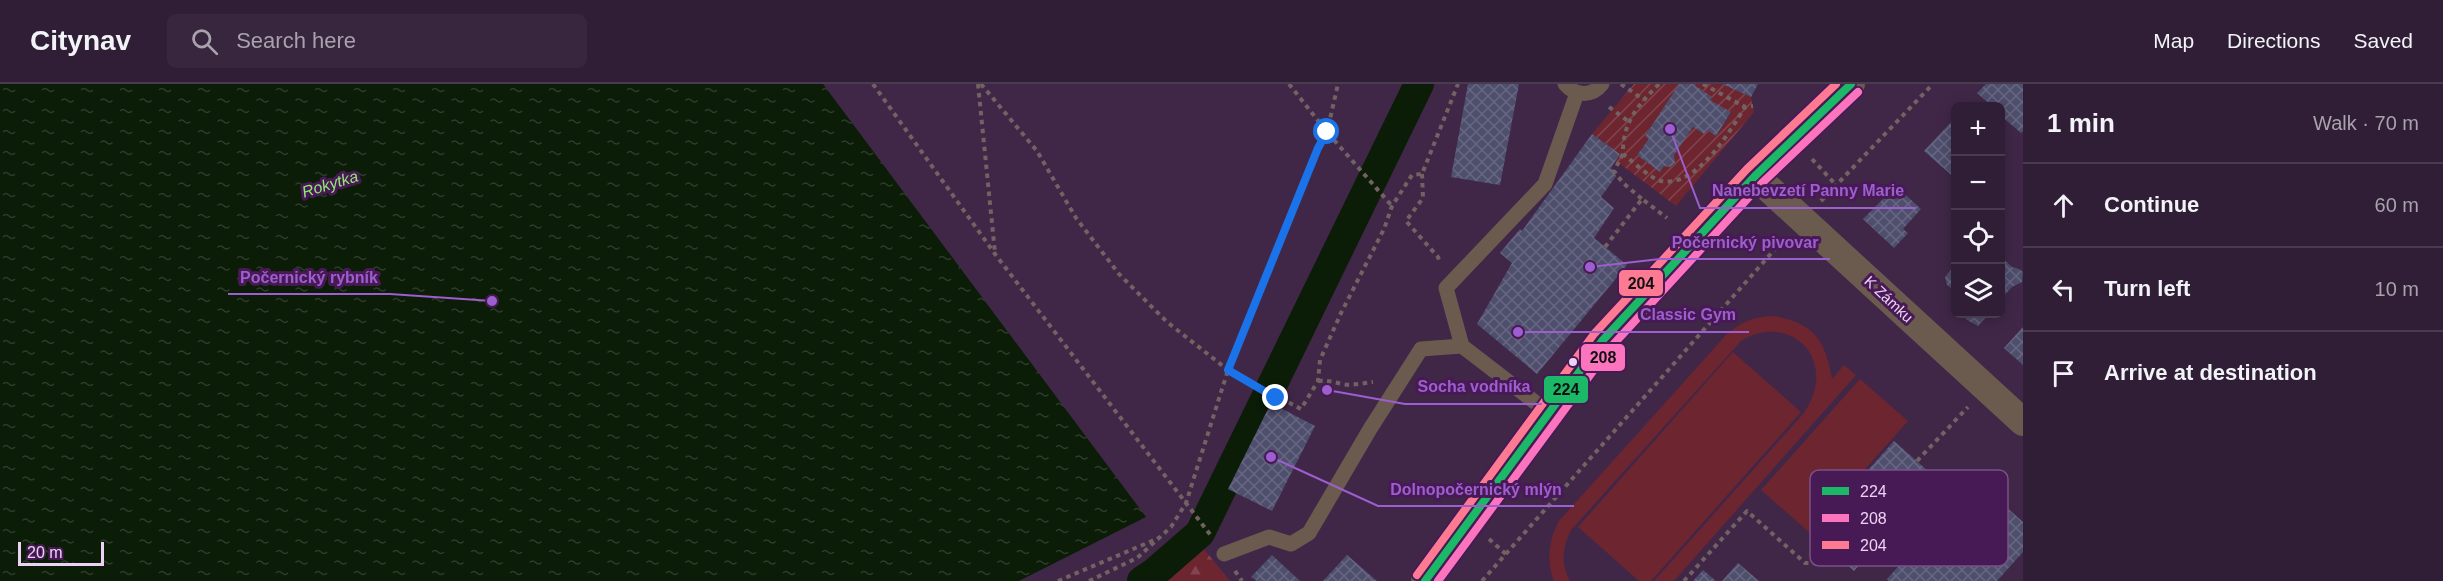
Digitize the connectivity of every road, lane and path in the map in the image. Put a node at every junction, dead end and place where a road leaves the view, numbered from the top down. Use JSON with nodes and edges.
{"nodes":[{"id":1,"x":873,"y":84,"type":"edge"},
{"id":2,"x":980,"y":84,"type":"edge"},
{"id":3,"x":1289,"y":84,"type":"edge"},
{"id":4,"x":1338,"y":84,"type":"edge"},
{"id":5,"x":1458,"y":84,"type":"edge"},
{"id":6,"x":1602,"y":84,"type":"edge"},
{"id":7,"x":1659,"y":84,"type":"edge"},
{"id":8,"x":1703,"y":84,"type":"edge"},
{"id":9,"x":1851,"y":84,"type":"edge"},
{"id":10,"x":1933,"y":84,"type":"edge"},
{"id":11,"x":1571,"y":88,"type":"edge"},
{"id":12,"x":1630,"y":89,"type":"dead end"},
{"id":13,"x":1644,"y":100,"type":"junction"},
{"id":14,"x":1753,"y":106,"type":"dead end"},
{"id":15,"x":1746,"y":107,"type":"junction"},
{"id":16,"x":1613,"y":109,"type":"dead end"},
{"id":17,"x":1628,"y":121,"type":"junction"},
{"id":18,"x":1327,"y":132,"type":"junction"},
{"id":19,"x":1623,"y":154,"type":"junction"},
{"id":20,"x":1808,"y":154,"type":"dead end"},
{"id":21,"x":1422,"y":174,"type":"junction"},
{"id":22,"x":1755,"y":176,"type":"junction"},
{"id":23,"x":1836,"y":185,"type":"junction"},
{"id":24,"x":1642,"y":199,"type":"junction"},
{"id":25,"x":1818,"y":204,"type":"dead end"},
{"id":26,"x":1392,"y":206,"type":"junction"},
{"id":27,"x":1667,"y":218,"type":"dead end"},
{"id":28,"x":1786,"y":237,"type":"dead end"},
{"id":29,"x":1605,"y":247,"type":"dead end"},
{"id":30,"x":995,"y":254,"type":"junction"},
{"id":31,"x":1446,"y":288,"type":"junction"},
{"id":32,"x":1462,"y":346,"type":"junction"},
{"id":33,"x":1228,"y":370,"type":"junction"},
{"id":34,"x":1318,"y":381,"type":"junction"},
{"id":35,"x":1350,"y":385,"type":"dead end"},
{"id":36,"x":1549,"y":413,"type":"junction"},
{"id":37,"x":1962,"y":413,"type":"dead end"},
{"id":38,"x":2023,"y":422,"type":"edge"},
{"id":39,"x":1917,"y":461,"type":"dead end"},
{"id":40,"x":1186,"y":503,"type":"junction"},
{"id":41,"x":1487,"y":536,"type":"dead end"},
{"id":42,"x":1162,"y":537,"type":"junction"},
{"id":43,"x":1222,"y":550,"type":"joint"},
{"id":44,"x":1506,"y":554,"type":"junction"},
{"id":45,"x":1810,"y":563,"type":"edge"},
{"id":46,"x":1058,"y":581,"type":"edge"},
{"id":47,"x":1089,"y":581,"type":"edge"},
{"id":48,"x":1425,"y":581,"type":"edge"},
{"id":49,"x":1482,"y":581,"type":"edge"},
{"id":50,"x":1684,"y":581,"type":"edge"}],
"edges":[{"from":1,"to":30,"type":"path"},
{"from":2,"to":30,"type":"path"},
{"from":2,"to":33,"type":"path"},
{"from":3,"to":18,"type":"path"},
{"from":4,"to":18,"type":"path"},
{"from":5,"to":21,"type":"path"},
{"from":6,"to":11,"type":"lane"},
{"from":7,"to":13,"type":"path"},
{"from":8,"to":15,"type":"path"},
{"from":9,"to":22,"type":"street"},
{"from":10,"to":23,"type":"path"},
{"from":11,"to":31,"type":"lane"},
{"from":12,"to":13,"type":"path"},
{"from":13,"to":17,"type":"path"},
{"from":14,"to":15,"type":"path"},
{"from":15,"to":19,"type":"path"},
{"from":16,"to":17,"type":"path"},
{"from":17,"to":19,"type":"path"},
{"from":18,"to":26,"type":"path"},
{"from":18,"to":33,"type":"path"},
{"from":19,"to":24,"type":"path"},
{"from":20,"to":23,"type":"path"},
{"from":21,"to":26,"type":"path"},
{"from":21,"to":31,"type":"path"},
{"from":22,"to":36,"type":"street"},
{"from":22,"to":38,"type":"street","name":"K Zámku"},
{"from":23,"to":25,"type":"path"},
{"from":24,"to":27,"type":"path"},
{"from":24,"to":29,"type":"path"},
{"from":26,"to":34,"type":"path"},
{"from":28,"to":44,"type":"path"},
{"from":30,"to":40,"type":"path"},
{"from":31,"to":32,"type":"lane"},
{"from":32,"to":36,"type":"lane"},
{"from":32,"to":43,"type":"lane"},
{"from":33,"to":34,"type":"path"},
{"from":33,"to":40,"type":"path"},
{"from":34,"to":35,"type":"path"},
{"from":36,"to":48,"type":"street"},
{"from":37,"to":39,"type":"path"},
{"from":40,"to":42,"type":"path"},
{"from":40,"to":43,"type":"path"},
{"from":41,"to":44,"type":"path"},
{"from":42,"to":46,"type":"path"},
{"from":42,"to":47,"type":"path"},
{"from":44,"to":49,"type":"path"},
{"from":45,"to":50,"type":"path"}]}
